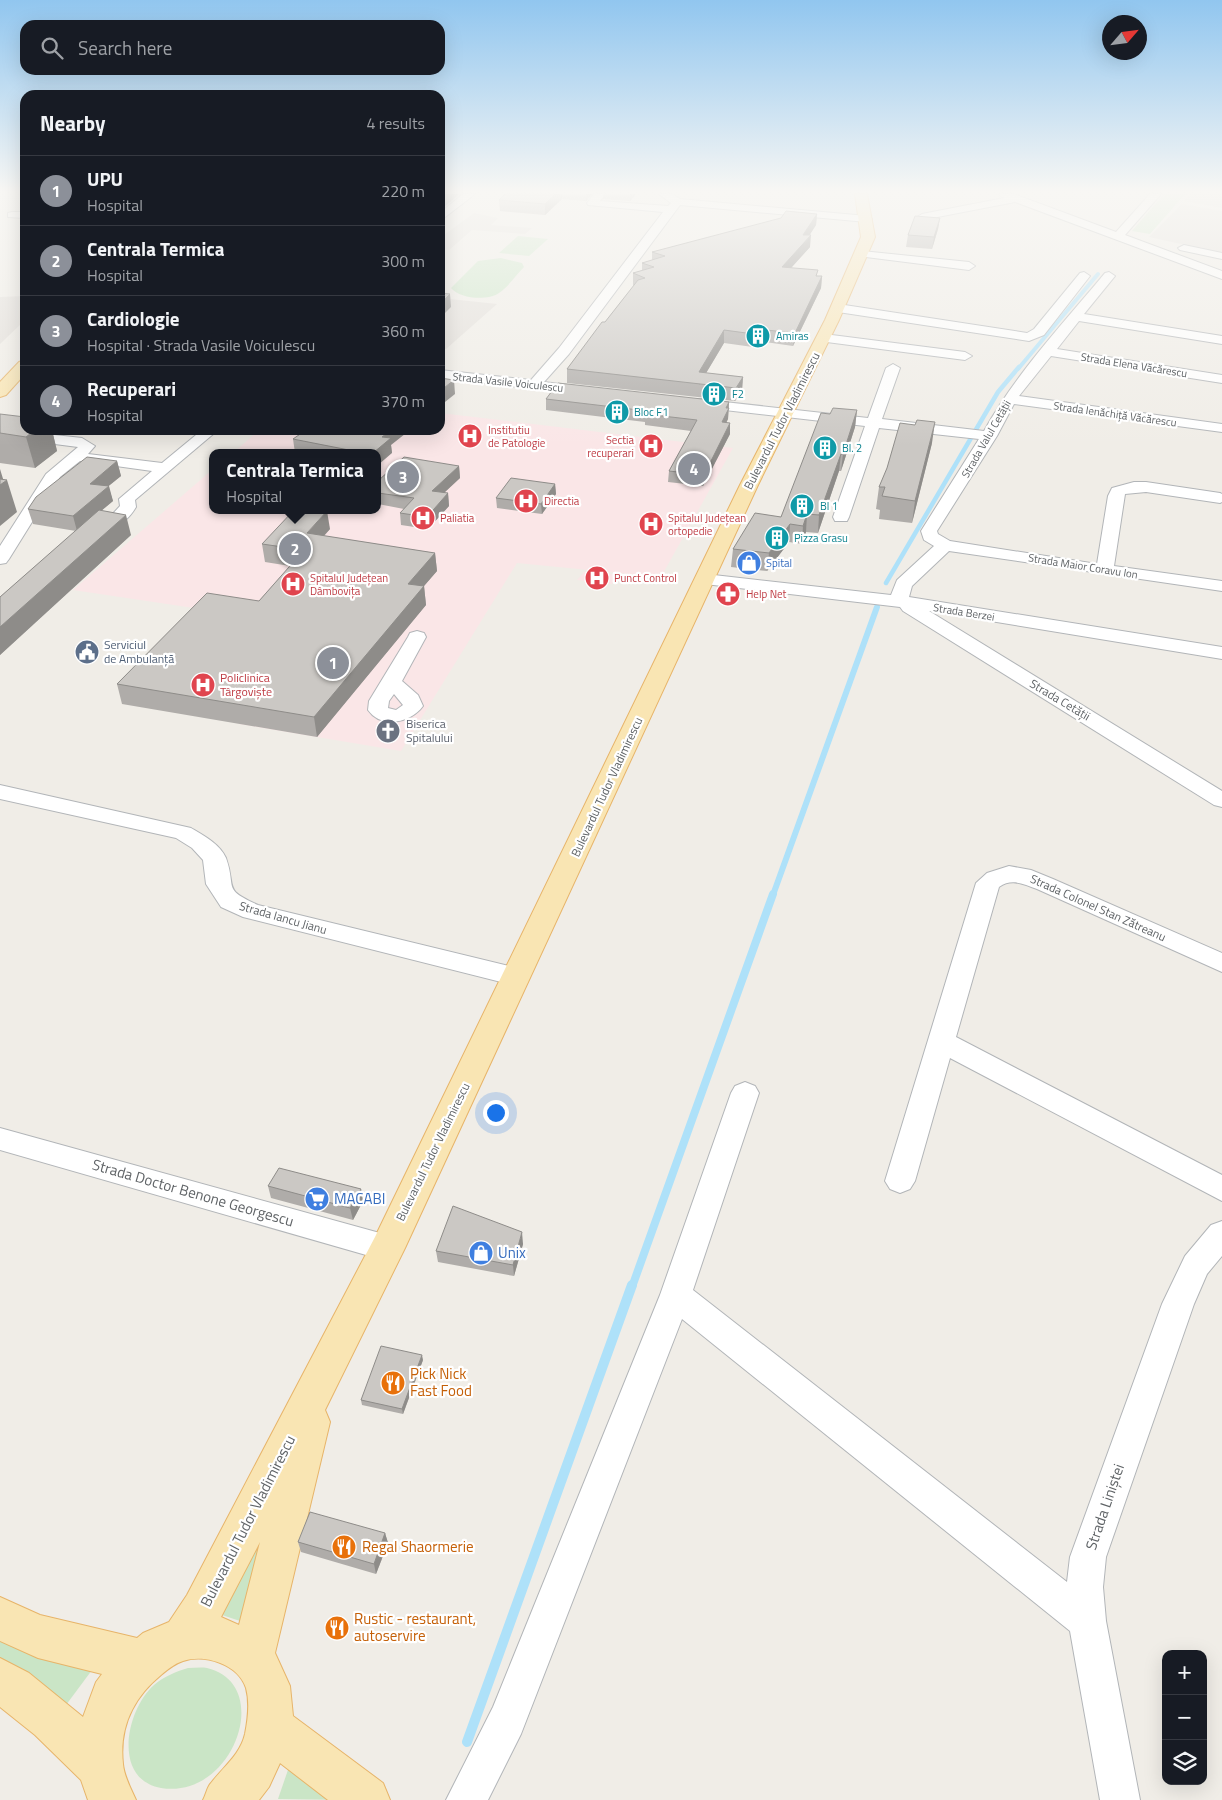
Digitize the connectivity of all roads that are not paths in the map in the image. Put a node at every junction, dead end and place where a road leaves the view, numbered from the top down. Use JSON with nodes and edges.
{"nodes":[{"id":1,"x":620,"y":278,"type":"edge"},
{"id":2,"x":851,"y":278,"type":"edge"},
{"id":3,"x":1082,"y":278,"type":"edge"},
{"id":4,"x":1107,"y":278,"type":"edge"},
{"id":5,"x":838,"y":308,"type":"junction"},
{"id":6,"x":1077,"y":317,"type":"junction"},
{"id":7,"x":824,"y":338,"type":"junction"},
{"id":8,"x":1222,"y":340,"type":"edge"},
{"id":9,"x":1046,"y":352,"type":"junction"},
{"id":10,"x":965,"y":356,"type":"dead end"},
{"id":11,"x":20,"y":360,"type":"edge"},
{"id":12,"x":20,"y":362,"type":"edge"},
{"id":13,"x":893,"y":368,"type":"dead end"},
{"id":14,"x":0,"y":372,"type":"edge"},
{"id":15,"x":445,"y":375,"type":"edge"},
{"id":16,"x":1222,"y":379,"type":"edge"},
{"id":17,"x":534,"y":385,"type":"junction"},
{"id":18,"x":0,"y":392,"type":"edge"},
{"id":19,"x":602,"y":393,"type":"edge"},
{"id":20,"x":1009,"y":399,"type":"junction"},
{"id":21,"x":680,"y":401,"type":"edge"},
{"id":22,"x":786,"y":413,"type":"junction"},
{"id":23,"x":875,"y":423,"type":"junction"},
{"id":24,"x":1222,"y":428,"type":"edge"},
{"id":25,"x":20,"y":432,"type":"edge"},
{"id":26,"x":0,"y":433,"type":"edge"},
{"id":27,"x":43,"y":435,"type":"edge"},
{"id":28,"x":205,"y":435,"type":"edge"},
{"id":29,"x":989,"y":436,"type":"junction"},
{"id":30,"x":75,"y":457,"type":"junction"},
{"id":31,"x":166,"y":468,"type":"junction"},
{"id":32,"x":1220,"y":498,"type":"dead end"},
{"id":33,"x":841,"y":517,"type":"dead end"},
{"id":34,"x":115,"y":520,"type":"edge"},
{"id":35,"x":945,"y":545,"type":"junction"},
{"id":36,"x":0,"y":559,"type":"edge"},
{"id":37,"x":1105,"y":570,"type":"junction"},
{"id":38,"x":705,"y":579,"type":"junction"},
{"id":39,"x":1222,"y":586,"type":"edge"},
{"id":40,"x":899,"y":601,"type":"junction"},
{"id":41,"x":417,"y":637,"type":"dead end"},
{"id":42,"x":1222,"y":653,"type":"edge"},
{"id":43,"x":392,"y":682,"type":"dead end"},
{"id":44,"x":0,"y":792,"type":"edge"},
{"id":45,"x":1222,"y":800,"type":"edge"},
{"id":46,"x":1222,"y":964,"type":"edge"},
{"id":47,"x":517,"y":977,"type":"junction"},
{"id":48,"x":942,"y":1042,"type":"junction"},
{"id":49,"x":745,"y":1093,"type":"dead end"},
{"id":50,"x":0,"y":1139,"type":"edge"},
{"id":51,"x":900,"y":1181,"type":"dead end"},
{"id":52,"x":1222,"y":1189,"type":"edge"},
{"id":53,"x":1222,"y":1234,"type":"edge"},
{"id":54,"x":387,"y":1248,"type":"junction"},
{"id":55,"x":676,"y":1295,"type":"junction"},
{"id":56,"x":324,"y":1374,"type":"junction"},
{"id":57,"x":0,"y":1618,"type":"edge"},
{"id":58,"x":1088,"y":1621,"type":"junction"},
{"id":59,"x":184,"y":1639,"type":"junction"},
{"id":60,"x":252,"y":1658,"type":"junction"},
{"id":61,"x":141,"y":1661,"type":"junction"},
{"id":62,"x":0,"y":1680,"type":"edge"},
{"id":63,"x":270,"y":1727,"type":"junction"},
{"id":64,"x":105,"y":1782,"type":"edge"},
{"id":65,"x":227,"y":1800,"type":"edge"},
{"id":66,"x":366,"y":1800,"type":"edge"},
{"id":67,"x":466,"y":1800,"type":"edge"},
{"id":68,"x":1120,"y":1800,"type":"edge"}],
"edges":[{"from":1,"to":17,"type":"street"},
{"from":2,"to":5,"type":"main road","name":"Bulevardul Tudor Vladimirescu"},
{"from":3,"to":5,"type":"street"},
{"from":4,"to":6,"type":"street","name":"Strada Valul Cetății"},
{"from":5,"to":7,"type":"main road","name":"Bulevardul Tudor Vladimirescu"},
{"from":6,"to":8,"type":"street"},
{"from":6,"to":9,"type":"street","name":"Strada Valul Cetății"},
{"from":7,"to":10,"type":"street"},
{"from":7,"to":22,"type":"main road","name":"Bulevardul Tudor Vladimirescu"},
{"from":9,"to":16,"type":"street","name":"Strada Elena Văcărescu"},
{"from":9,"to":20,"type":"street","name":"Strada Valul Cetății"},
{"from":11,"to":14,"type":"main road"},
{"from":12,"to":18,"type":"main road"},
{"from":13,"to":23,"type":"street"},
{"from":15,"to":17,"type":"street","name":"Strada Vasile Voiculescu"},
{"from":17,"to":19,"type":"street","name":"Strada Vasile Voiculescu"},
{"from":20,"to":24,"type":"street","name":"Strada Ienăchiță Văcărescu"},
{"from":20,"to":29,"type":"street","name":"Strada Valul Cetății"},
{"from":21,"to":22,"type":"street"},
{"from":22,"to":23,"type":"street"},
{"from":22,"to":38,"type":"main road","name":"Bulevardul Tudor Vladimirescu"},
{"from":23,"to":29,"type":"street"},
{"from":23,"to":33,"type":"street"},
{"from":25,"to":26,"type":"street"},
{"from":27,"to":30,"type":"street"},
{"from":28,"to":31,"type":"street"},
{"from":29,"to":35,"type":"street","name":"Strada Valul Cetății"},
{"from":30,"to":31,"type":"street"},
{"from":30,"to":36,"type":"street"},
{"from":31,"to":34,"type":"street"},
{"from":32,"to":37,"type":"street"},
{"from":35,"to":37,"type":"street","name":"Strada Maior Coravu Ion"},
{"from":35,"to":40,"type":"street"},
{"from":37,"to":39,"type":"street","name":"Strada Maior Coravu Ion"},
{"from":38,"to":40,"type":"street","name":"Strada Berzei"},
{"from":38,"to":47,"type":"main road","name":"Bulevardul Tudor Vladimirescu"},
{"from":40,"to":42,"type":"street","name":"Strada Berzei"},
{"from":40,"to":45,"type":"street","name":"Strada Cetății"},
{"from":41,"to":43,"type":"street"},
{"from":44,"to":47,"type":"street","name":"Strada Iancu Jianu"},
{"from":46,"to":48,"type":"street","name":"Strada Colonel Stan Zătreanu"},
{"from":47,"to":54,"type":"main road","name":"Bulevardul Tudor Vladimirescu"},
{"from":48,"to":51,"type":"street","name":"Strada Colonel Stan Zătreanu"},
{"from":48,"to":52,"type":"street"},
{"from":49,"to":55,"type":"street"},
{"from":50,"to":54,"type":"street","name":"Strada Doctor Benone Georgescu"},
{"from":53,"to":58,"type":"street","name":"Strada Liniștei"},
{"from":54,"to":56,"type":"main road","name":"Bulevardul Tudor Vladimirescu"},
{"from":55,"to":58,"type":"street"},
{"from":55,"to":67,"type":"street"},
{"from":56,"to":59,"type":"main road","name":"Bulevardul Tudor Vladimirescu"},
{"from":56,"to":60,"type":"main road","name":"Bulevardul Tudor Vladimirescu"},
{"from":57,"to":61,"type":"main road"},
{"from":58,"to":68,"type":"street","name":"Strada Liniștei"},
{"from":59,"to":60,"type":"main road"},
{"from":59,"to":61,"type":"main road"},
{"from":60,"to":63,"type":"main road"},
{"from":61,"to":64,"type":"main road"},
{"from":62,"to":64,"type":"main road"},
{"from":63,"to":65,"type":"main road"},
{"from":63,"to":66,"type":"main road"}]}
